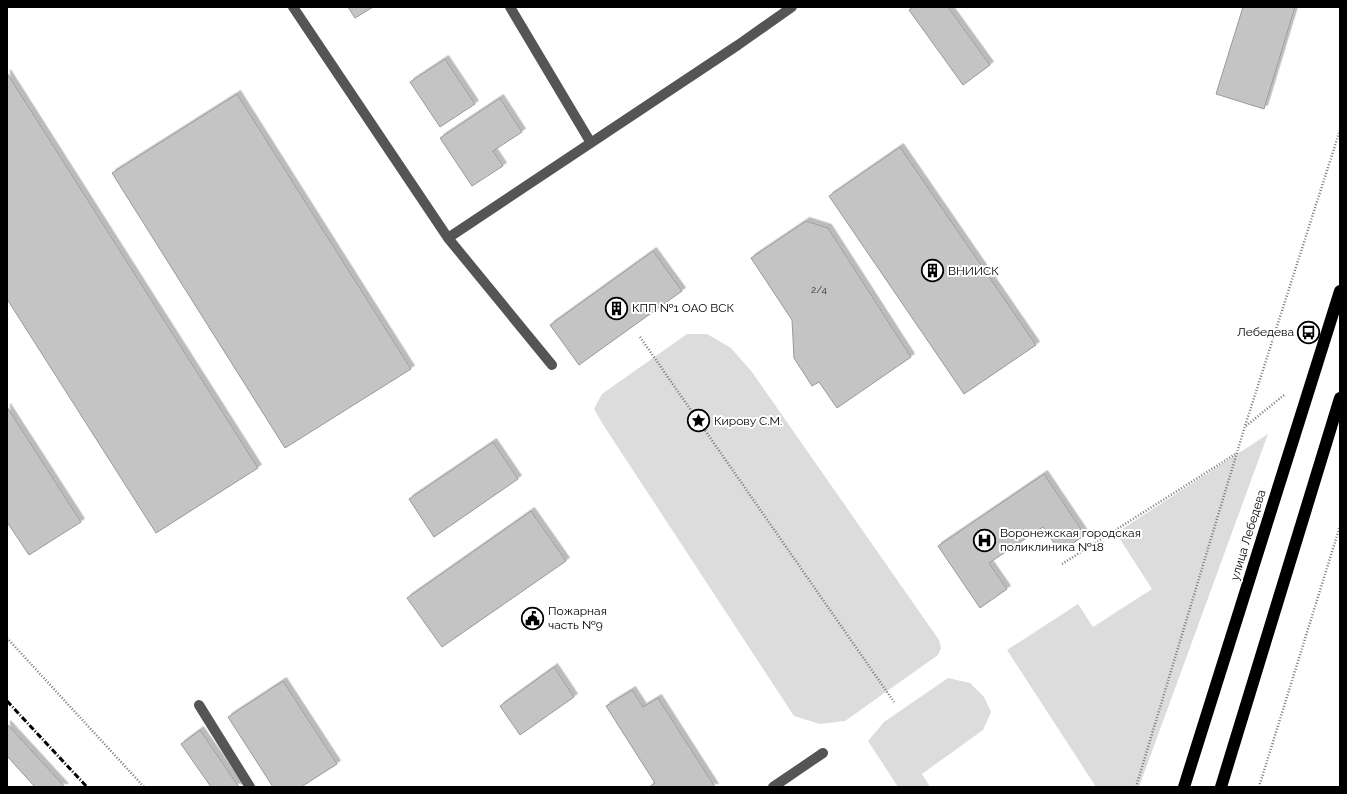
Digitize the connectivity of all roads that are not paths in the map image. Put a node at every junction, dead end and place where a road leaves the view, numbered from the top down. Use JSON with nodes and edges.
{"nodes":[{"id":1,"x":293,"y":7,"type":"edge"},
{"id":2,"x":510,"y":7,"type":"edge"},
{"id":3,"x":792,"y":7,"type":"edge"},
{"id":4,"x":591,"y":143,"type":"junction"},
{"id":5,"x":448,"y":238,"type":"junction"},
{"id":6,"x":1340,"y":291,"type":"edge"},
{"id":7,"x":552,"y":365,"type":"dead end"},
{"id":8,"x":1340,"y":398,"type":"edge"},
{"id":9,"x":198,"y":705,"type":"dead end"},
{"id":10,"x":823,"y":753,"type":"dead end"},
{"id":11,"x":250,"y":787,"type":"edge"},
{"id":12,"x":773,"y":787,"type":"edge"},
{"id":13,"x":1184,"y":787,"type":"edge"},
{"id":14,"x":1221,"y":787,"type":"edge"}],
"edges":[{"from":1,"to":5,"type":"lane"},
{"from":2,"to":4,"type":"lane"},
{"from":3,"to":4,"type":"lane"},
{"from":4,"to":5,"type":"lane"},
{"from":5,"to":7,"type":"lane"},
{"from":6,"to":13,"type":"highway","name":"улица Лебедева"},
{"from":8,"to":14,"type":"highway"},
{"from":9,"to":11,"type":"lane"},
{"from":10,"to":12,"type":"lane"}]}
